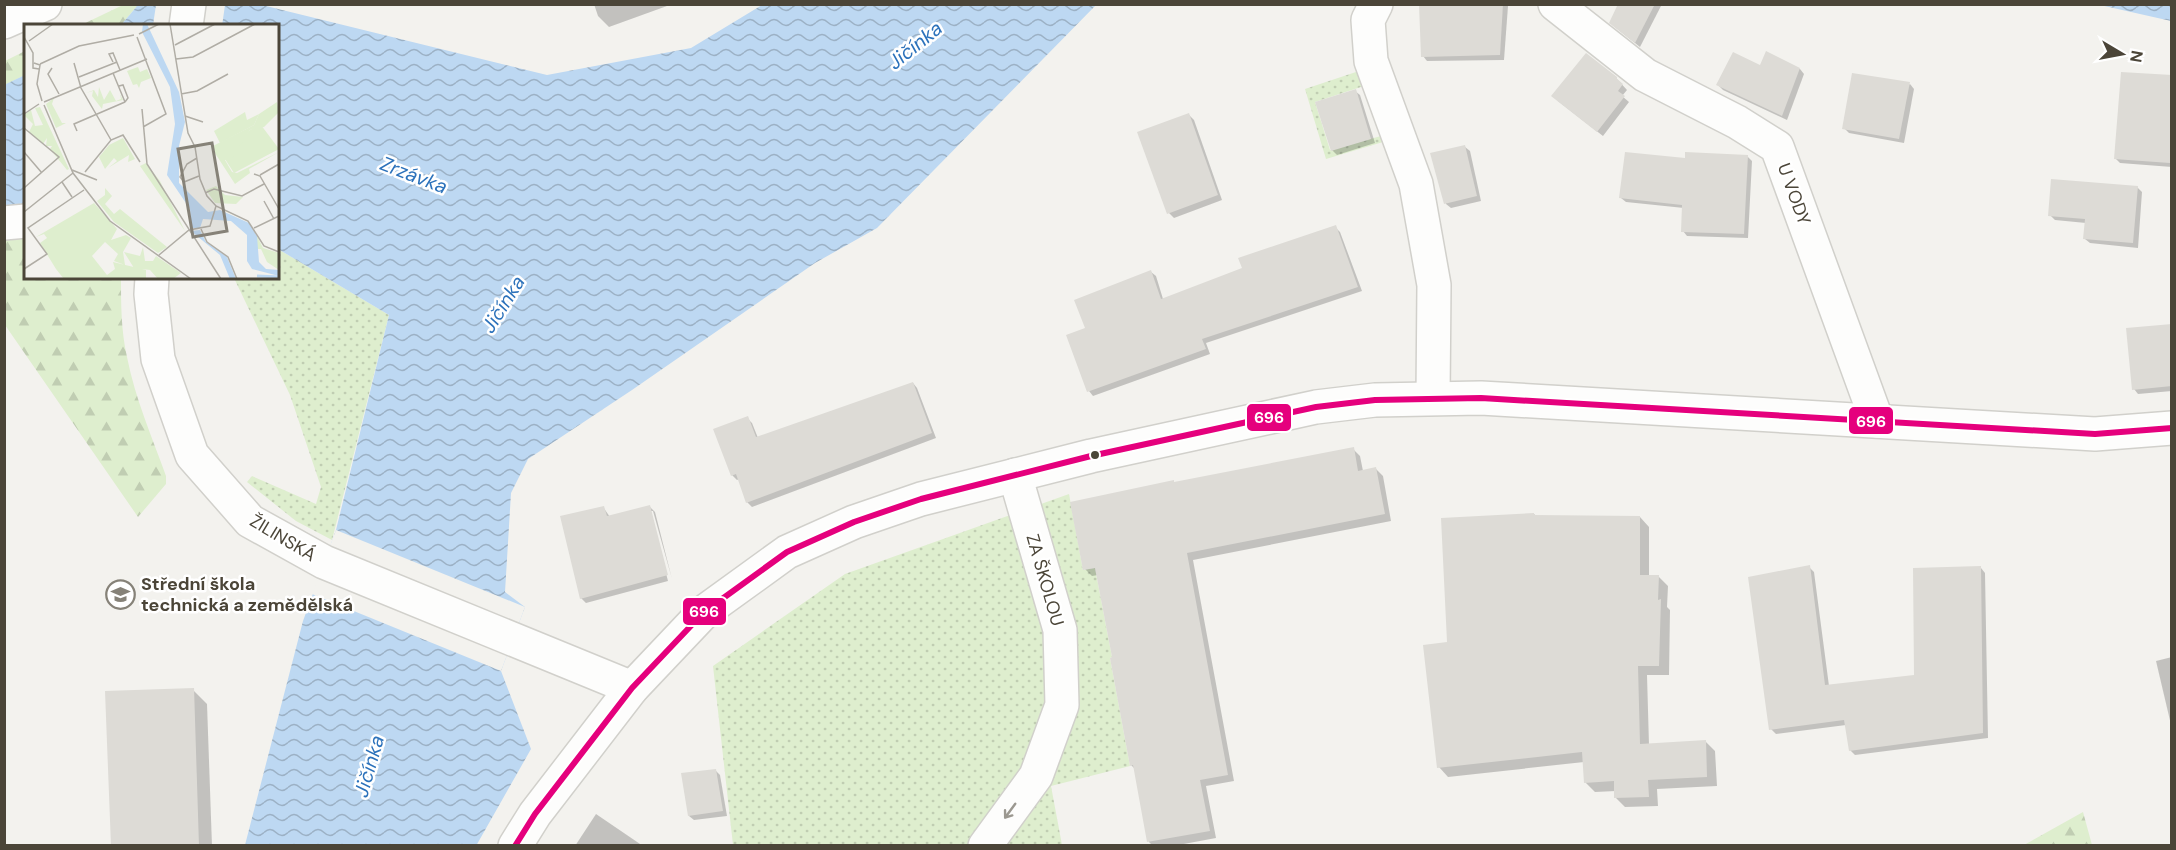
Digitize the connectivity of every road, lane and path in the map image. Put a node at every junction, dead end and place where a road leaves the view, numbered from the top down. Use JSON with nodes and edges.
{"nodes":[{"id":1,"x":45,"y":4,"type":"edge"},
{"id":2,"x":189,"y":4,"type":"edge"},
{"id":3,"x":1376,"y":4,"type":"edge"},
{"id":4,"x":1555,"y":4,"type":"edge"},
{"id":5,"x":4,"y":22,"type":"edge"},
{"id":6,"x":186,"y":24,"type":"edge"},
{"id":7,"x":24,"y":221,"type":"edge"},
{"id":8,"x":4,"y":223,"type":"edge"},
{"id":9,"x":152,"y":279,"type":"edge"},
{"id":10,"x":1433,"y":397,"type":"junction"},
{"id":11,"x":1877,"y":421,"type":"junction"},
{"id":12,"x":2172,"y":428,"type":"edge"},
{"id":13,"x":1015,"y":475,"type":"junction"},
{"id":14,"x":632,"y":688,"type":"junction"},
{"id":15,"x":515,"y":846,"type":"edge"},
{"id":16,"x":985,"y":846,"type":"edge"}],
"edges":[{"from":1,"to":5,"type":"street"},
{"from":2,"to":6,"type":"street"},
{"from":3,"to":10,"type":"street"},
{"from":4,"to":11,"type":"street","name":"U VODY"},
{"from":7,"to":8,"type":"street"},
{"from":9,"to":14,"type":"street","name":"ŽILINSKÁ"},
{"from":10,"to":11,"type":"street"},
{"from":10,"to":13,"type":"street"},
{"from":11,"to":12,"type":"street"},
{"from":13,"to":14,"type":"street"},
{"from":13,"to":16,"type":"street","name":"ZA ŠKOLOU","one_way":true},
{"from":14,"to":15,"type":"street"}]}
